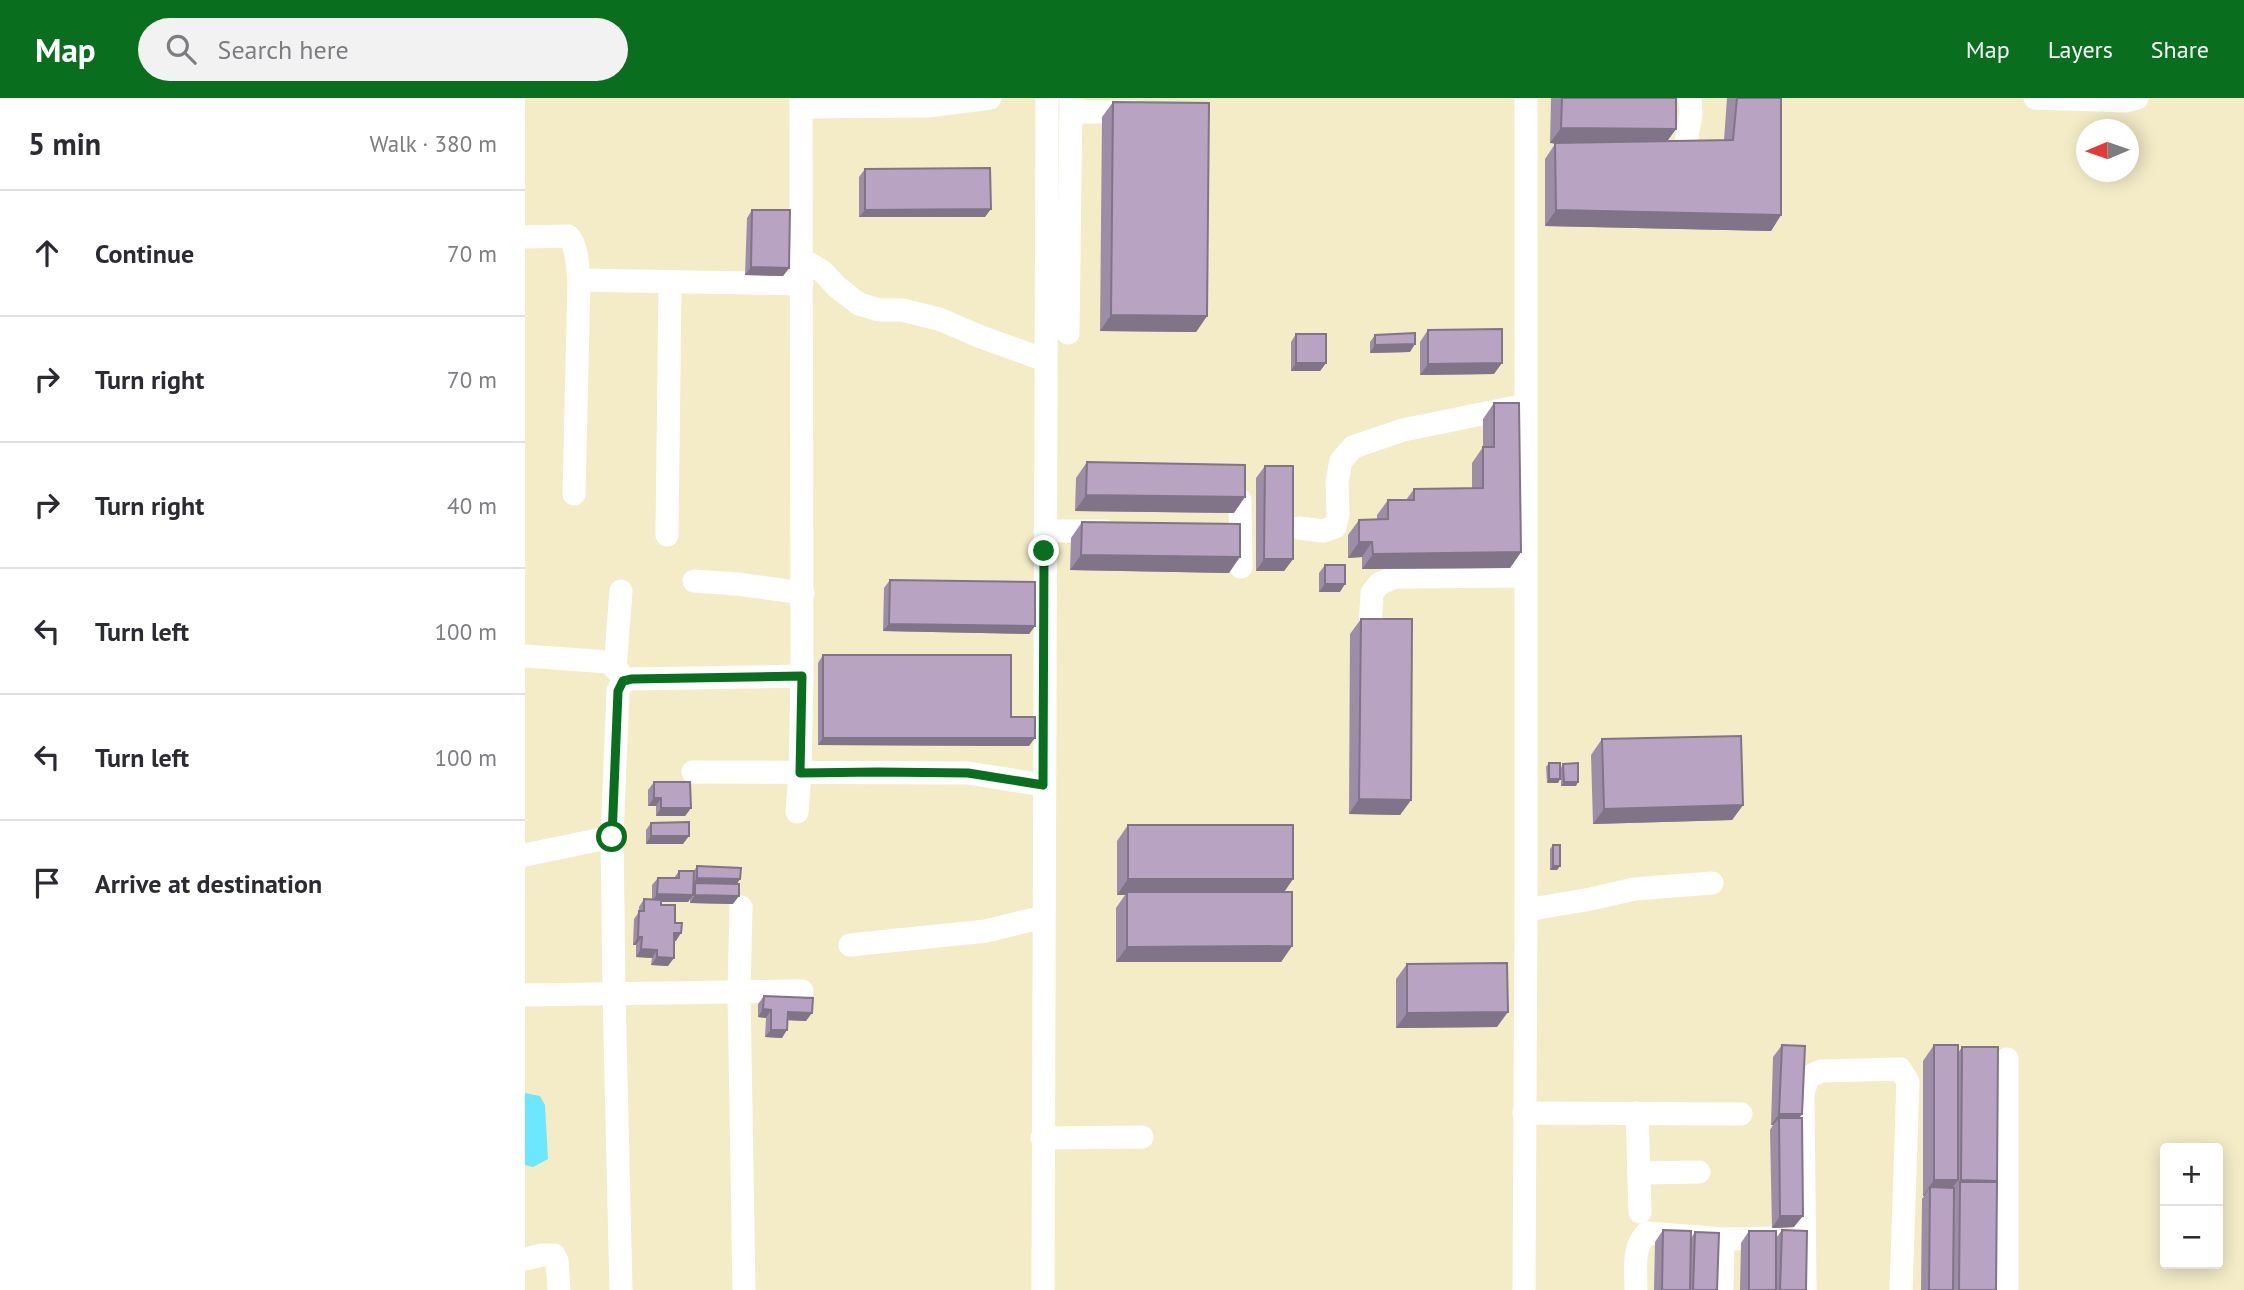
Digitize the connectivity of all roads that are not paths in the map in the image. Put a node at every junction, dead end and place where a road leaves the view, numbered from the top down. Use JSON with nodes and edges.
{"nodes":[{"id":1,"x":990,"y":98,"type":"edge"},
{"id":2,"x":1047,"y":98,"type":"edge"},
{"id":3,"x":1526,"y":98,"type":"edge"},
{"id":4,"x":1690,"y":98,"type":"edge"},
{"id":5,"x":2035,"y":98,"type":"edge"},
{"id":6,"x":2137,"y":98,"type":"edge"},
{"id":7,"x":801,"y":103,"type":"edge"},
{"id":8,"x":1071,"y":105,"type":"edge"},
{"id":9,"x":1150,"y":112,"type":"edge"},
{"id":10,"x":1526,"y":148,"type":"junction"},
{"id":11,"x":1553,"y":150,"type":"edge"},
{"id":12,"x":1642,"y":157,"type":"edge"},
{"id":13,"x":525,"y":237,"type":"edge"},
{"id":14,"x":802,"y":259,"type":"junction"},
{"id":15,"x":579,"y":280,"type":"junction"},
{"id":16,"x":670,"y":282,"type":"junction"},
{"id":17,"x":802,"y":284,"type":"junction"},
{"id":18,"x":1068,"y":333,"type":"dead end"},
{"id":19,"x":1045,"y":360,"type":"junction"},
{"id":20,"x":1526,"y":405,"type":"junction"},
{"id":21,"x":575,"y":494,"type":"dead end"},
{"id":22,"x":1240,"y":500,"type":"edge"},
{"id":23,"x":1299,"y":528,"type":"dead end"},
{"id":24,"x":1212,"y":530,"type":"edge"},
{"id":25,"x":1240,"y":530,"type":"junction"},
{"id":26,"x":1045,"y":531,"type":"junction"},
{"id":27,"x":1128,"y":531,"type":"edge"},
{"id":28,"x":667,"y":535,"type":"dead end"},
{"id":29,"x":1241,"y":567,"type":"edge"},
{"id":30,"x":1526,"y":576,"type":"junction"},
{"id":31,"x":694,"y":581,"type":"dead end"},
{"id":32,"x":621,"y":591,"type":"dead end"},
{"id":33,"x":803,"y":593,"type":"junction"},
{"id":34,"x":1370,"y":628,"type":"edge"},
{"id":35,"x":525,"y":656,"type":"edge"},
{"id":36,"x":619,"y":674,"type":"junction"},
{"id":37,"x":802,"y":676,"type":"junction"},
{"id":38,"x":693,"y":772,"type":"dead end"},
{"id":39,"x":800,"y":773,"type":"junction"},
{"id":40,"x":1043,"y":785,"type":"junction"},
{"id":41,"x":797,"y":812,"type":"dead end"},
{"id":42,"x":612,"y":837,"type":"junction"},
{"id":43,"x":525,"y":855,"type":"edge"},
{"id":44,"x":1711,"y":883,"type":"dead end"},
{"id":45,"x":741,"y":907,"type":"dead end"},
{"id":46,"x":1526,"y":910,"type":"junction"},
{"id":47,"x":1043,"y":917,"type":"junction"},
{"id":48,"x":850,"y":945,"type":"dead end"},
{"id":49,"x":802,"y":991,"type":"dead end"},
{"id":50,"x":739,"y":992,"type":"junction"},
{"id":51,"x":614,"y":993,"type":"junction"},
{"id":52,"x":525,"y":995,"type":"edge"},
{"id":53,"x":2007,"y":1059,"type":"dead end"},
{"id":54,"x":1524,"y":1113,"type":"junction"},
{"id":55,"x":1637,"y":1113,"type":"junction"},
{"id":56,"x":1741,"y":1114,"type":"dead end"},
{"id":57,"x":1142,"y":1137,"type":"dead end"},
{"id":58,"x":1042,"y":1138,"type":"junction"},
{"id":59,"x":1699,"y":1172,"type":"dead end"},
{"id":60,"x":1639,"y":1173,"type":"junction"},
{"id":61,"x":1640,"y":1212,"type":"dead end"},
{"id":62,"x":1805,"y":1238,"type":"junction"},
{"id":63,"x":1723,"y":1239,"type":"junction"},
{"id":64,"x":525,"y":1259,"type":"edge"},
{"id":65,"x":559,"y":1290,"type":"edge"},
{"id":66,"x":621,"y":1290,"type":"edge"},
{"id":67,"x":744,"y":1290,"type":"edge"},
{"id":68,"x":1043,"y":1290,"type":"edge"},
{"id":69,"x":1524,"y":1290,"type":"edge"},
{"id":70,"x":1636,"y":1290,"type":"edge"},
{"id":71,"x":1722,"y":1290,"type":"edge"},
{"id":72,"x":1805,"y":1290,"type":"edge"},
{"id":73,"x":1901,"y":1290,"type":"edge"},
{"id":74,"x":2007,"y":1290,"type":"edge"}],
"edges":[{"from":1,"to":7,"type":"street"},
{"from":2,"to":19,"type":"street"},
{"from":3,"to":10,"type":"street"},
{"from":4,"to":12,"type":"street"},
{"from":5,"to":6,"type":"street"},
{"from":7,"to":14,"type":"street"},
{"from":8,"to":9,"type":"street"},
{"from":8,"to":18,"type":"street"},
{"from":10,"to":11,"type":"street"},
{"from":10,"to":20,"type":"street"},
{"from":13,"to":15,"type":"street"},
{"from":14,"to":17,"type":"street"},
{"from":14,"to":19,"type":"street"},
{"from":15,"to":16,"type":"street"},
{"from":15,"to":21,"type":"street"},
{"from":16,"to":17,"type":"street"},
{"from":16,"to":28,"type":"street"},
{"from":17,"to":33,"type":"street"},
{"from":19,"to":26,"type":"street"},
{"from":20,"to":23,"type":"street"},
{"from":20,"to":30,"type":"street"},
{"from":22,"to":25,"type":"street"},
{"from":24,"to":25,"type":"street"},
{"from":25,"to":29,"type":"street"},
{"from":26,"to":27,"type":"street"},
{"from":26,"to":40,"type":"street"},
{"from":30,"to":34,"type":"street"},
{"from":30,"to":46,"type":"street"},
{"from":31,"to":33,"type":"street"},
{"from":32,"to":36,"type":"street"},
{"from":33,"to":37,"type":"street"},
{"from":35,"to":36,"type":"street"},
{"from":36,"to":37,"type":"street"},
{"from":36,"to":42,"type":"street"},
{"from":37,"to":39,"type":"street"},
{"from":38,"to":39,"type":"street"},
{"from":39,"to":40,"type":"street"},
{"from":39,"to":41,"type":"street"},
{"from":40,"to":47,"type":"street"},
{"from":42,"to":43,"type":"street"},
{"from":42,"to":51,"type":"street"},
{"from":44,"to":46,"type":"street"},
{"from":45,"to":50,"type":"street"},
{"from":46,"to":54,"type":"street"},
{"from":47,"to":48,"type":"street"},
{"from":47,"to":58,"type":"street"},
{"from":49,"to":50,"type":"street"},
{"from":50,"to":51,"type":"street"},
{"from":50,"to":67,"type":"street"},
{"from":51,"to":52,"type":"street"},
{"from":51,"to":66,"type":"street"},
{"from":53,"to":74,"type":"street"},
{"from":54,"to":55,"type":"street"},
{"from":54,"to":69,"type":"street"},
{"from":55,"to":56,"type":"street"},
{"from":55,"to":60,"type":"street"},
{"from":57,"to":58,"type":"street"},
{"from":58,"to":68,"type":"street"},
{"from":59,"to":60,"type":"street"},
{"from":60,"to":61,"type":"street"},
{"from":62,"to":63,"type":"street"},
{"from":62,"to":72,"type":"street"},
{"from":62,"to":73,"type":"street"},
{"from":63,"to":70,"type":"street"},
{"from":63,"to":71,"type":"street"},
{"from":64,"to":65,"type":"street"}]}
